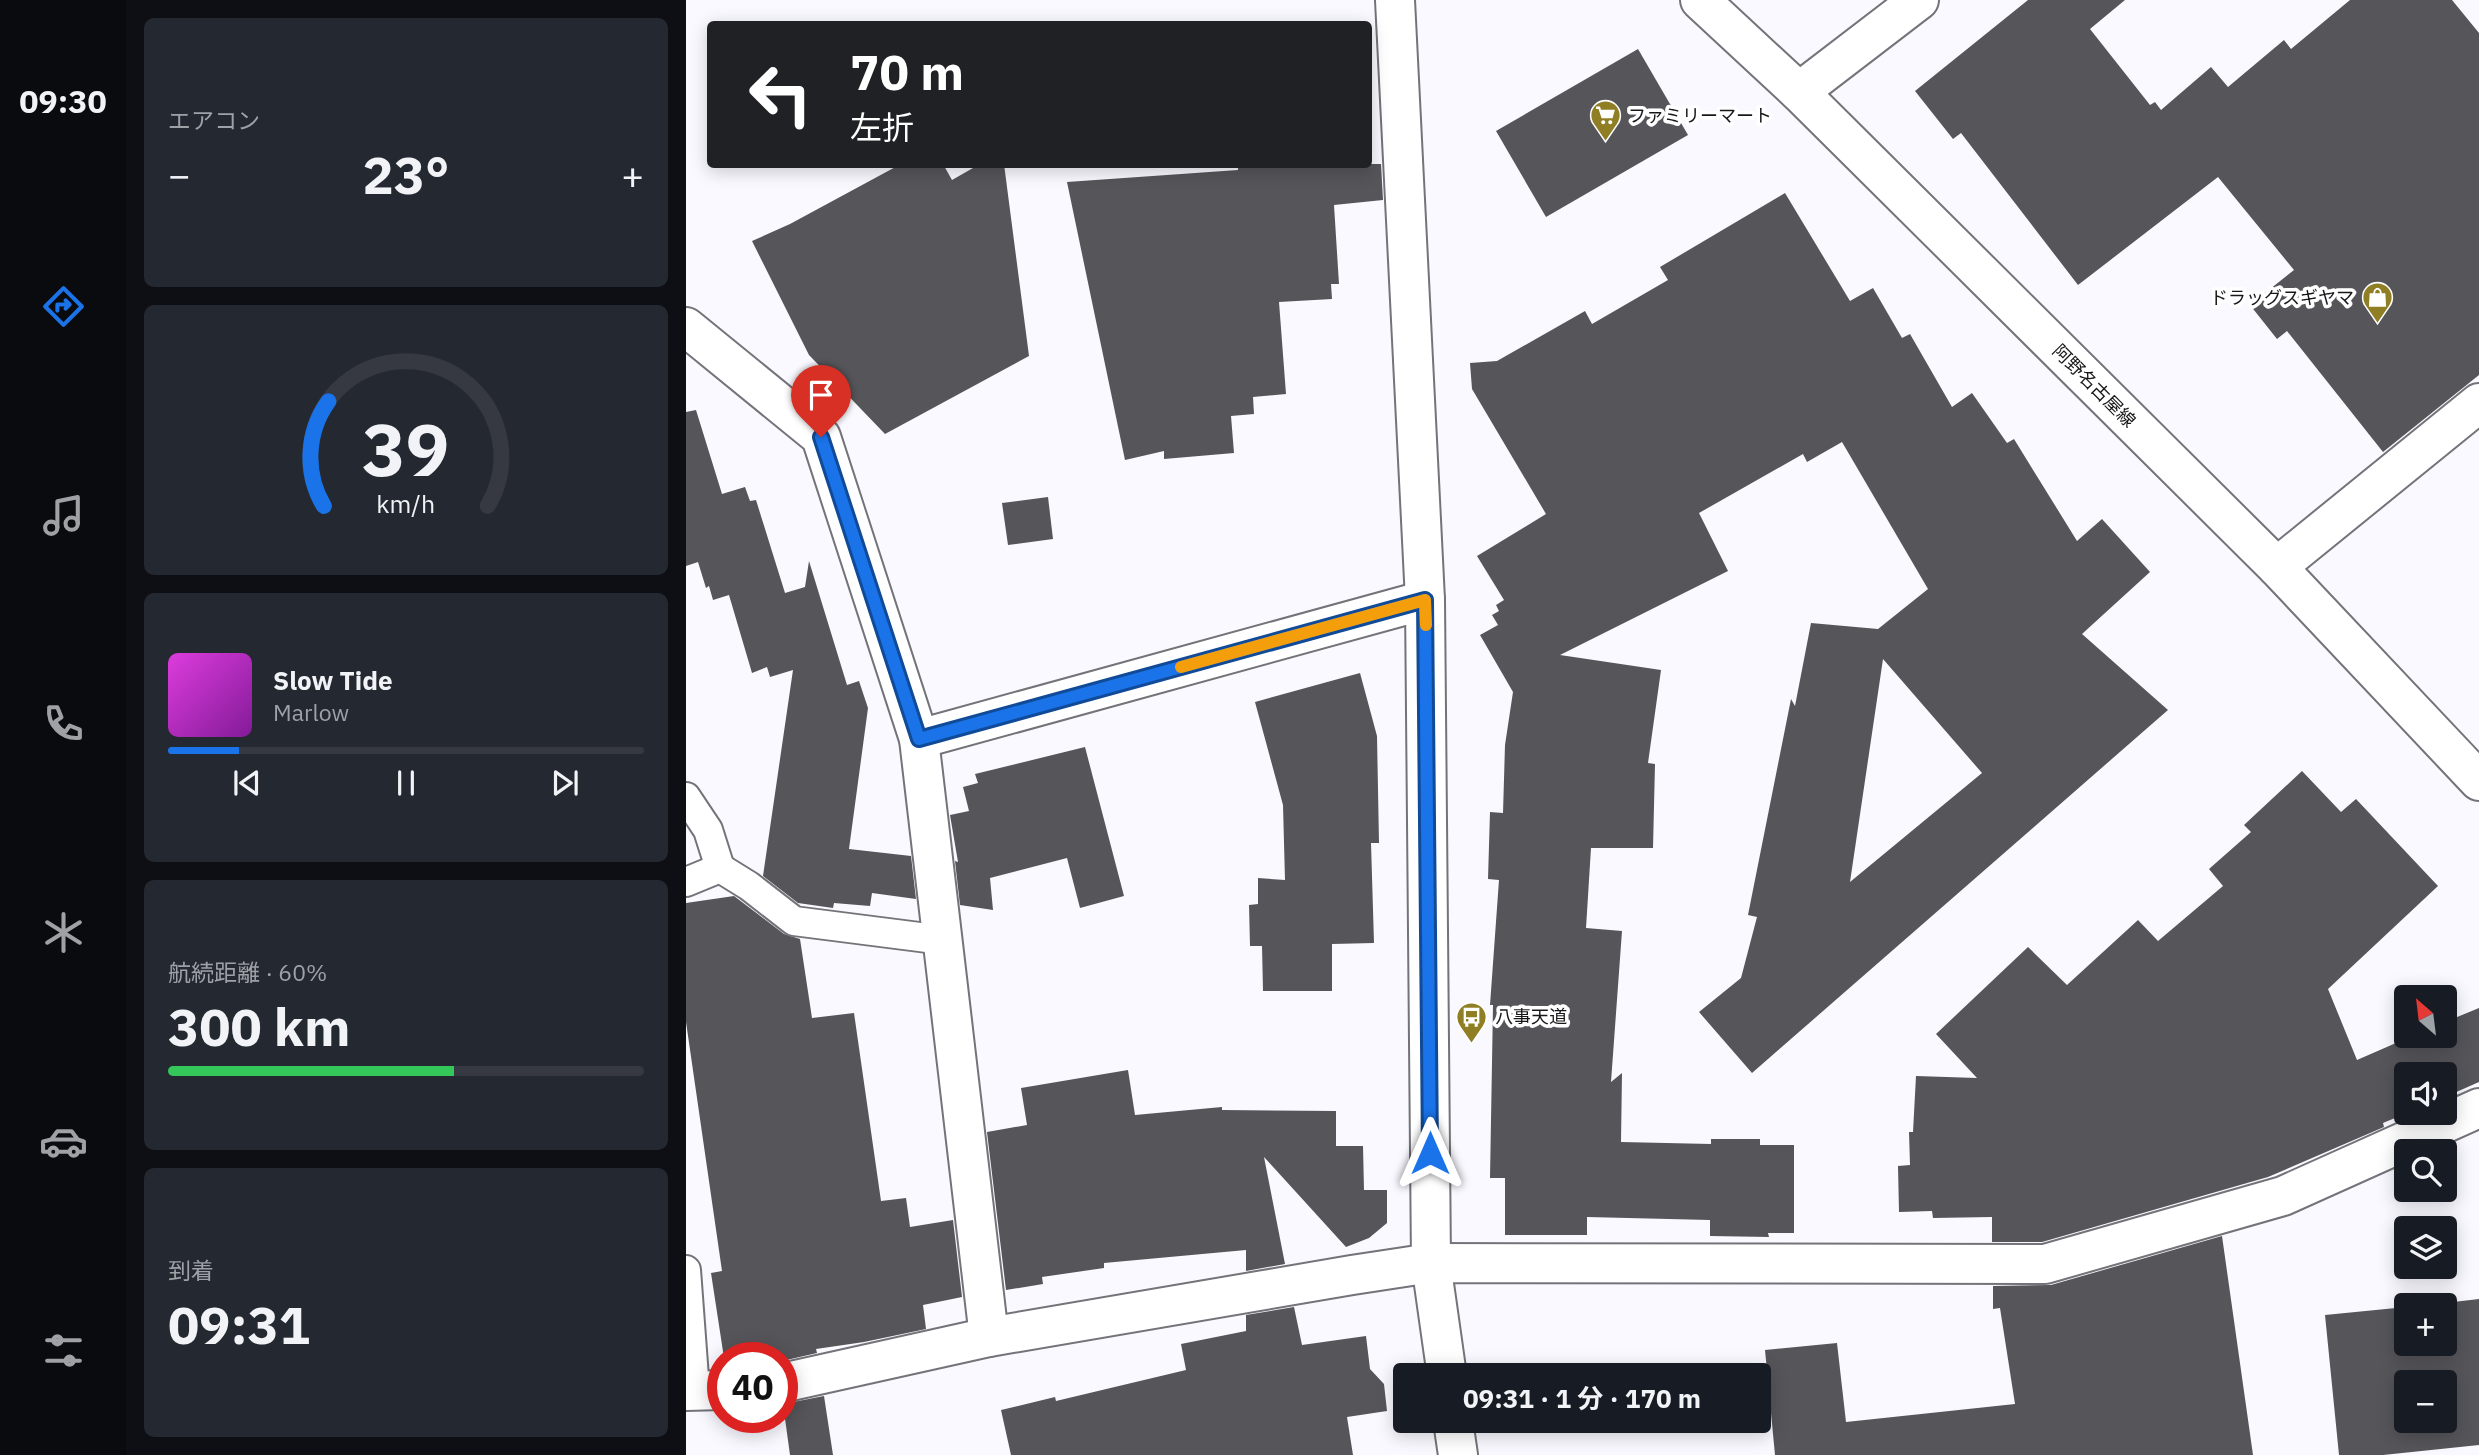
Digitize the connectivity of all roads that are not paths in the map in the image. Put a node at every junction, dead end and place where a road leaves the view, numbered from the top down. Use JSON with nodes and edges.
{"nodes":[{"id":1,"x":1395,"y":0,"type":"edge"},
{"id":2,"x":1700,"y":0,"type":"edge"},
{"id":3,"x":1919,"y":0,"type":"edge"},
{"id":4,"x":1799,"y":92,"type":"junction"},
{"id":5,"x":686,"y":327,"type":"edge"},
{"id":6,"x":2479,"y":403,"type":"edge"},
{"id":7,"x":2277,"y":567,"type":"junction"},
{"id":8,"x":1425,"y":600,"type":"junction"},
{"id":9,"x":919,"y":739,"type":"junction"},
{"id":10,"x":2479,"y":781,"type":"edge"},
{"id":11,"x":686,"y":797,"type":"edge"},
{"id":12,"x":720,"y":868,"type":"junction"},
{"id":13,"x":686,"y":882,"type":"edge"},
{"id":14,"x":943,"y":940,"type":"junction"},
{"id":15,"x":2479,"y":1108,"type":"edge"},
{"id":16,"x":1431,"y":1264,"type":"junction"},
{"id":17,"x":686,"y":1270,"type":"edge"},
{"id":18,"x":989,"y":1337,"type":"junction"},
{"id":19,"x":1445,"y":1363,"type":"edge"},
{"id":20,"x":798,"y":1379,"type":"edge"},
{"id":21,"x":701,"y":1391,"type":"edge"},
{"id":22,"x":1455,"y":1433,"type":"edge"},
{"id":23,"x":1458,"y":1455,"type":"edge"}],
"edges":[{"from":1,"to":8,"type":"street"},
{"from":2,"to":4,"type":"street","name":"阿野名古屋線"},
{"from":3,"to":4,"type":"street"},
{"from":4,"to":7,"type":"street","name":"阿野名古屋線"},
{"from":5,"to":9,"type":"street"},
{"from":6,"to":7,"type":"street"},
{"from":7,"to":10,"type":"street","name":"阿野名古屋線"},
{"from":8,"to":9,"type":"street"},
{"from":8,"to":16,"type":"street"},
{"from":9,"to":14,"type":"street"},
{"from":11,"to":12,"type":"lane"},
{"from":12,"to":13,"type":"lane"},
{"from":12,"to":14,"type":"lane"},
{"from":14,"to":18,"type":"street"},
{"from":15,"to":16,"type":"street"},
{"from":16,"to":18,"type":"street"},
{"from":16,"to":19,"type":"street"},
{"from":17,"to":21,"type":"lane"},
{"from":18,"to":20,"type":"street"},
{"from":22,"to":23,"type":"street"}]}
